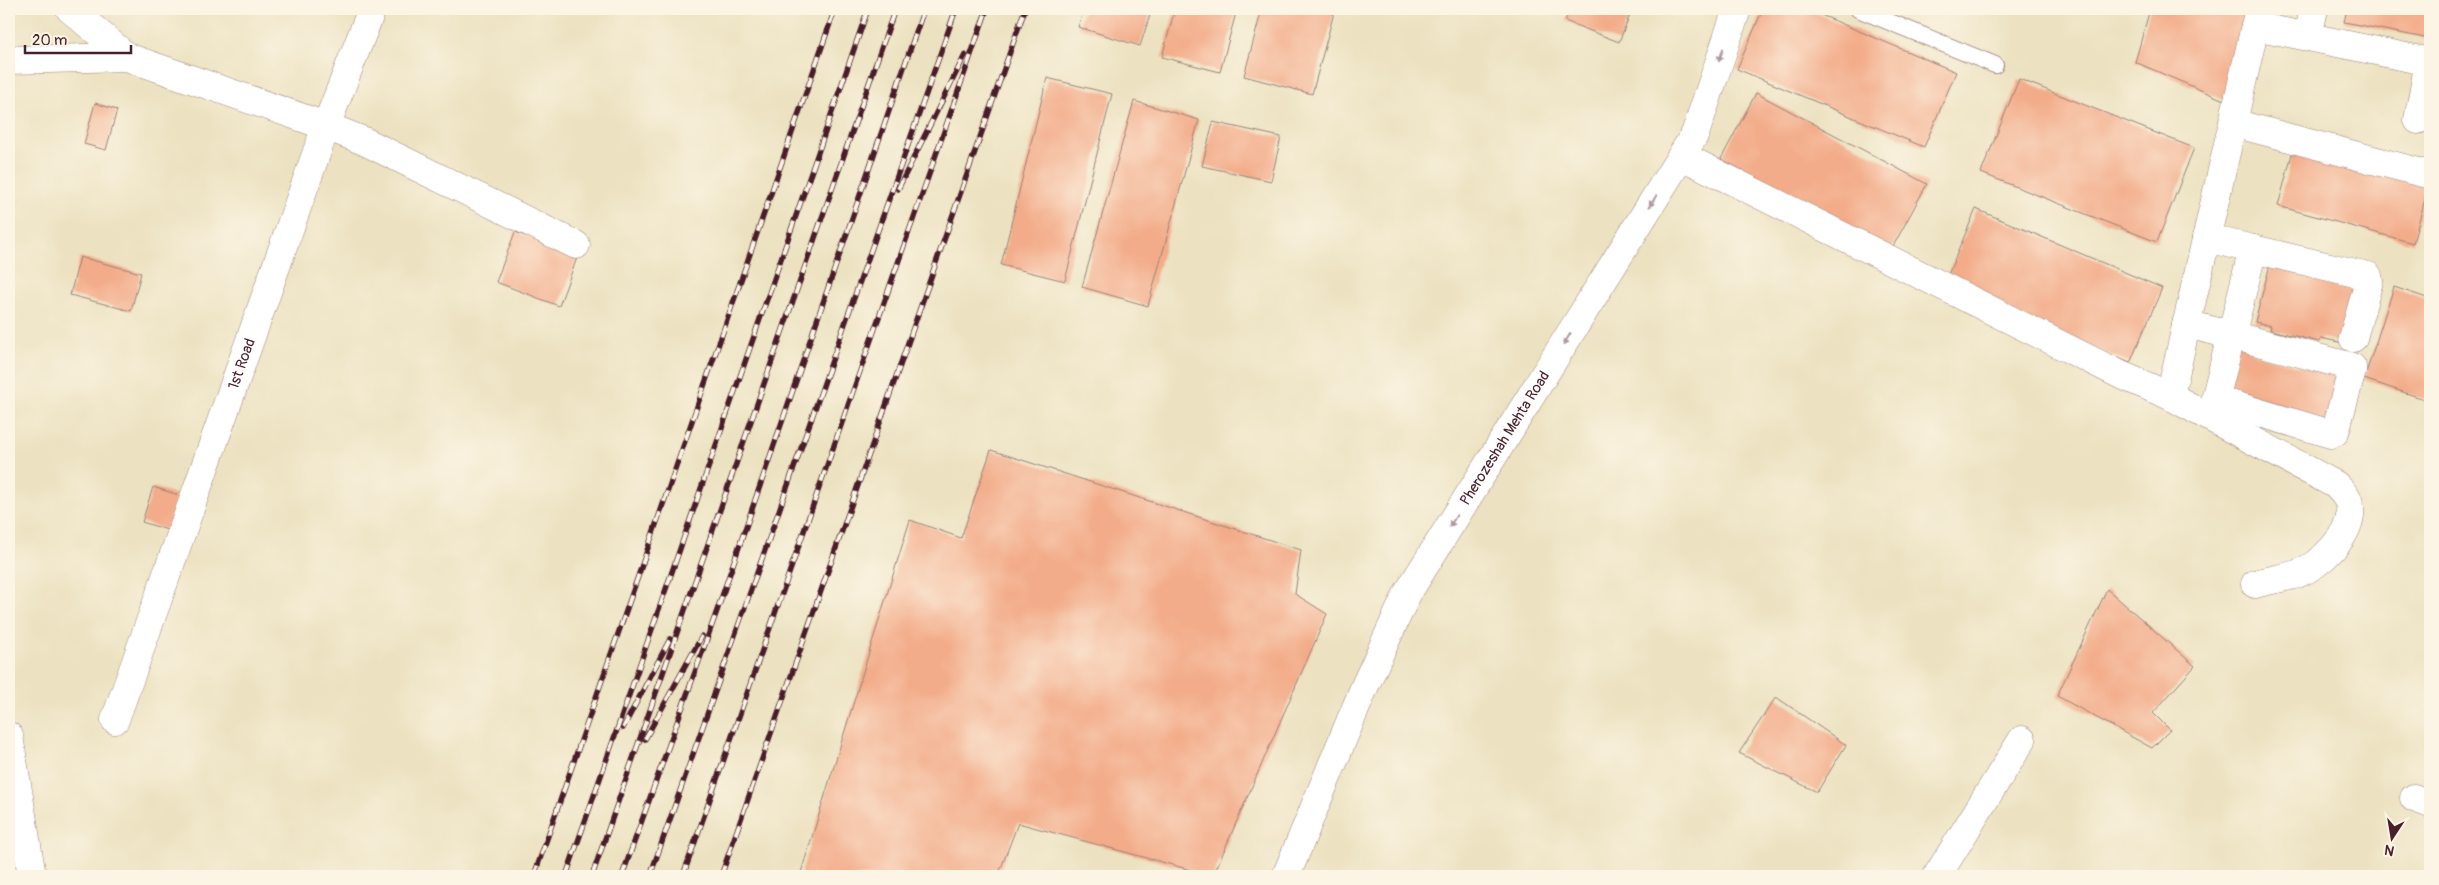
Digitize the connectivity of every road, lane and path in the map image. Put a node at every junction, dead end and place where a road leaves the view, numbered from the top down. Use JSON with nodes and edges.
{"nodes":[{"id":1,"x":70,"y":9,"type":"edge"},
{"id":2,"x":372,"y":9,"type":"edge"},
{"id":3,"x":1736,"y":9,"type":"edge"},
{"id":4,"x":1858,"y":9,"type":"edge"},
{"id":5,"x":2314,"y":9,"type":"edge"},
{"id":6,"x":2257,"y":17,"type":"edge"},
{"id":7,"x":2308,"y":36,"type":"junction"},
{"id":8,"x":128,"y":57,"type":"junction"},
{"id":9,"x":9,"y":60,"type":"edge"},
{"id":10,"x":2430,"y":62,"type":"edge"},
{"id":11,"x":1995,"y":65,"type":"dead end"},
{"id":12,"x":2418,"y":120,"type":"dead end"},
{"id":13,"x":2233,"y":123,"type":"junction"},
{"id":14,"x":326,"y":126,"type":"junction"},
{"id":15,"x":1682,"y":156,"type":"junction"},
{"id":16,"x":2430,"y":175,"type":"edge"},
{"id":17,"x":2206,"y":238,"type":"junction"},
{"id":18,"x":576,"y":245,"type":"dead end"},
{"id":19,"x":2253,"y":249,"type":"junction"},
{"id":20,"x":2186,"y":324,"type":"junction"},
{"id":21,"x":2231,"y":335,"type":"junction"},
{"id":22,"x":2353,"y":338,"type":"dead end"},
{"id":23,"x":2170,"y":396,"type":"junction"},
{"id":24,"x":2255,"y":584,"type":"dead end"},
{"id":25,"x":115,"y":720,"type":"dead end"},
{"id":26,"x":9,"y":736,"type":"edge"},
{"id":27,"x":2022,"y":740,"type":"dead end"},
{"id":28,"x":32,"y":876,"type":"edge"},
{"id":29,"x":1286,"y":876,"type":"edge"},
{"id":30,"x":1937,"y":876,"type":"edge"}],
"edges":[{"from":1,"to":8,"type":"street"},
{"from":2,"to":14,"type":"street","name":"1st Road"},
{"from":3,"to":15,"type":"street","name":"Pherozeshah Mehta Road","one_way":true},
{"from":4,"to":11,"type":"lane"},
{"from":5,"to":7,"type":"street"},
{"from":6,"to":7,"type":"street"},
{"from":6,"to":13,"type":"street"},
{"from":7,"to":10,"type":"street"},
{"from":8,"to":9,"type":"street"},
{"from":8,"to":14,"type":"street"},
{"from":10,"to":12,"type":"street"},
{"from":13,"to":16,"type":"street"},
{"from":13,"to":17,"type":"street"},
{"from":14,"to":18,"type":"street"},
{"from":14,"to":25,"type":"street","name":"1st Road"},
{"from":15,"to":23,"type":"street"},
{"from":15,"to":29,"type":"street","name":"Pherozeshah Mehta Road","one_way":true},
{"from":17,"to":19,"type":"street"},
{"from":17,"to":20,"type":"street"},
{"from":19,"to":21,"type":"street"},
{"from":19,"to":22,"type":"street"},
{"from":20,"to":21,"type":"street"},
{"from":20,"to":23,"type":"street"},
{"from":21,"to":21,"type":"street"},
{"from":23,"to":24,"type":"street"},
{"from":26,"to":28,"type":"street"},
{"from":27,"to":30,"type":"street"}]}
